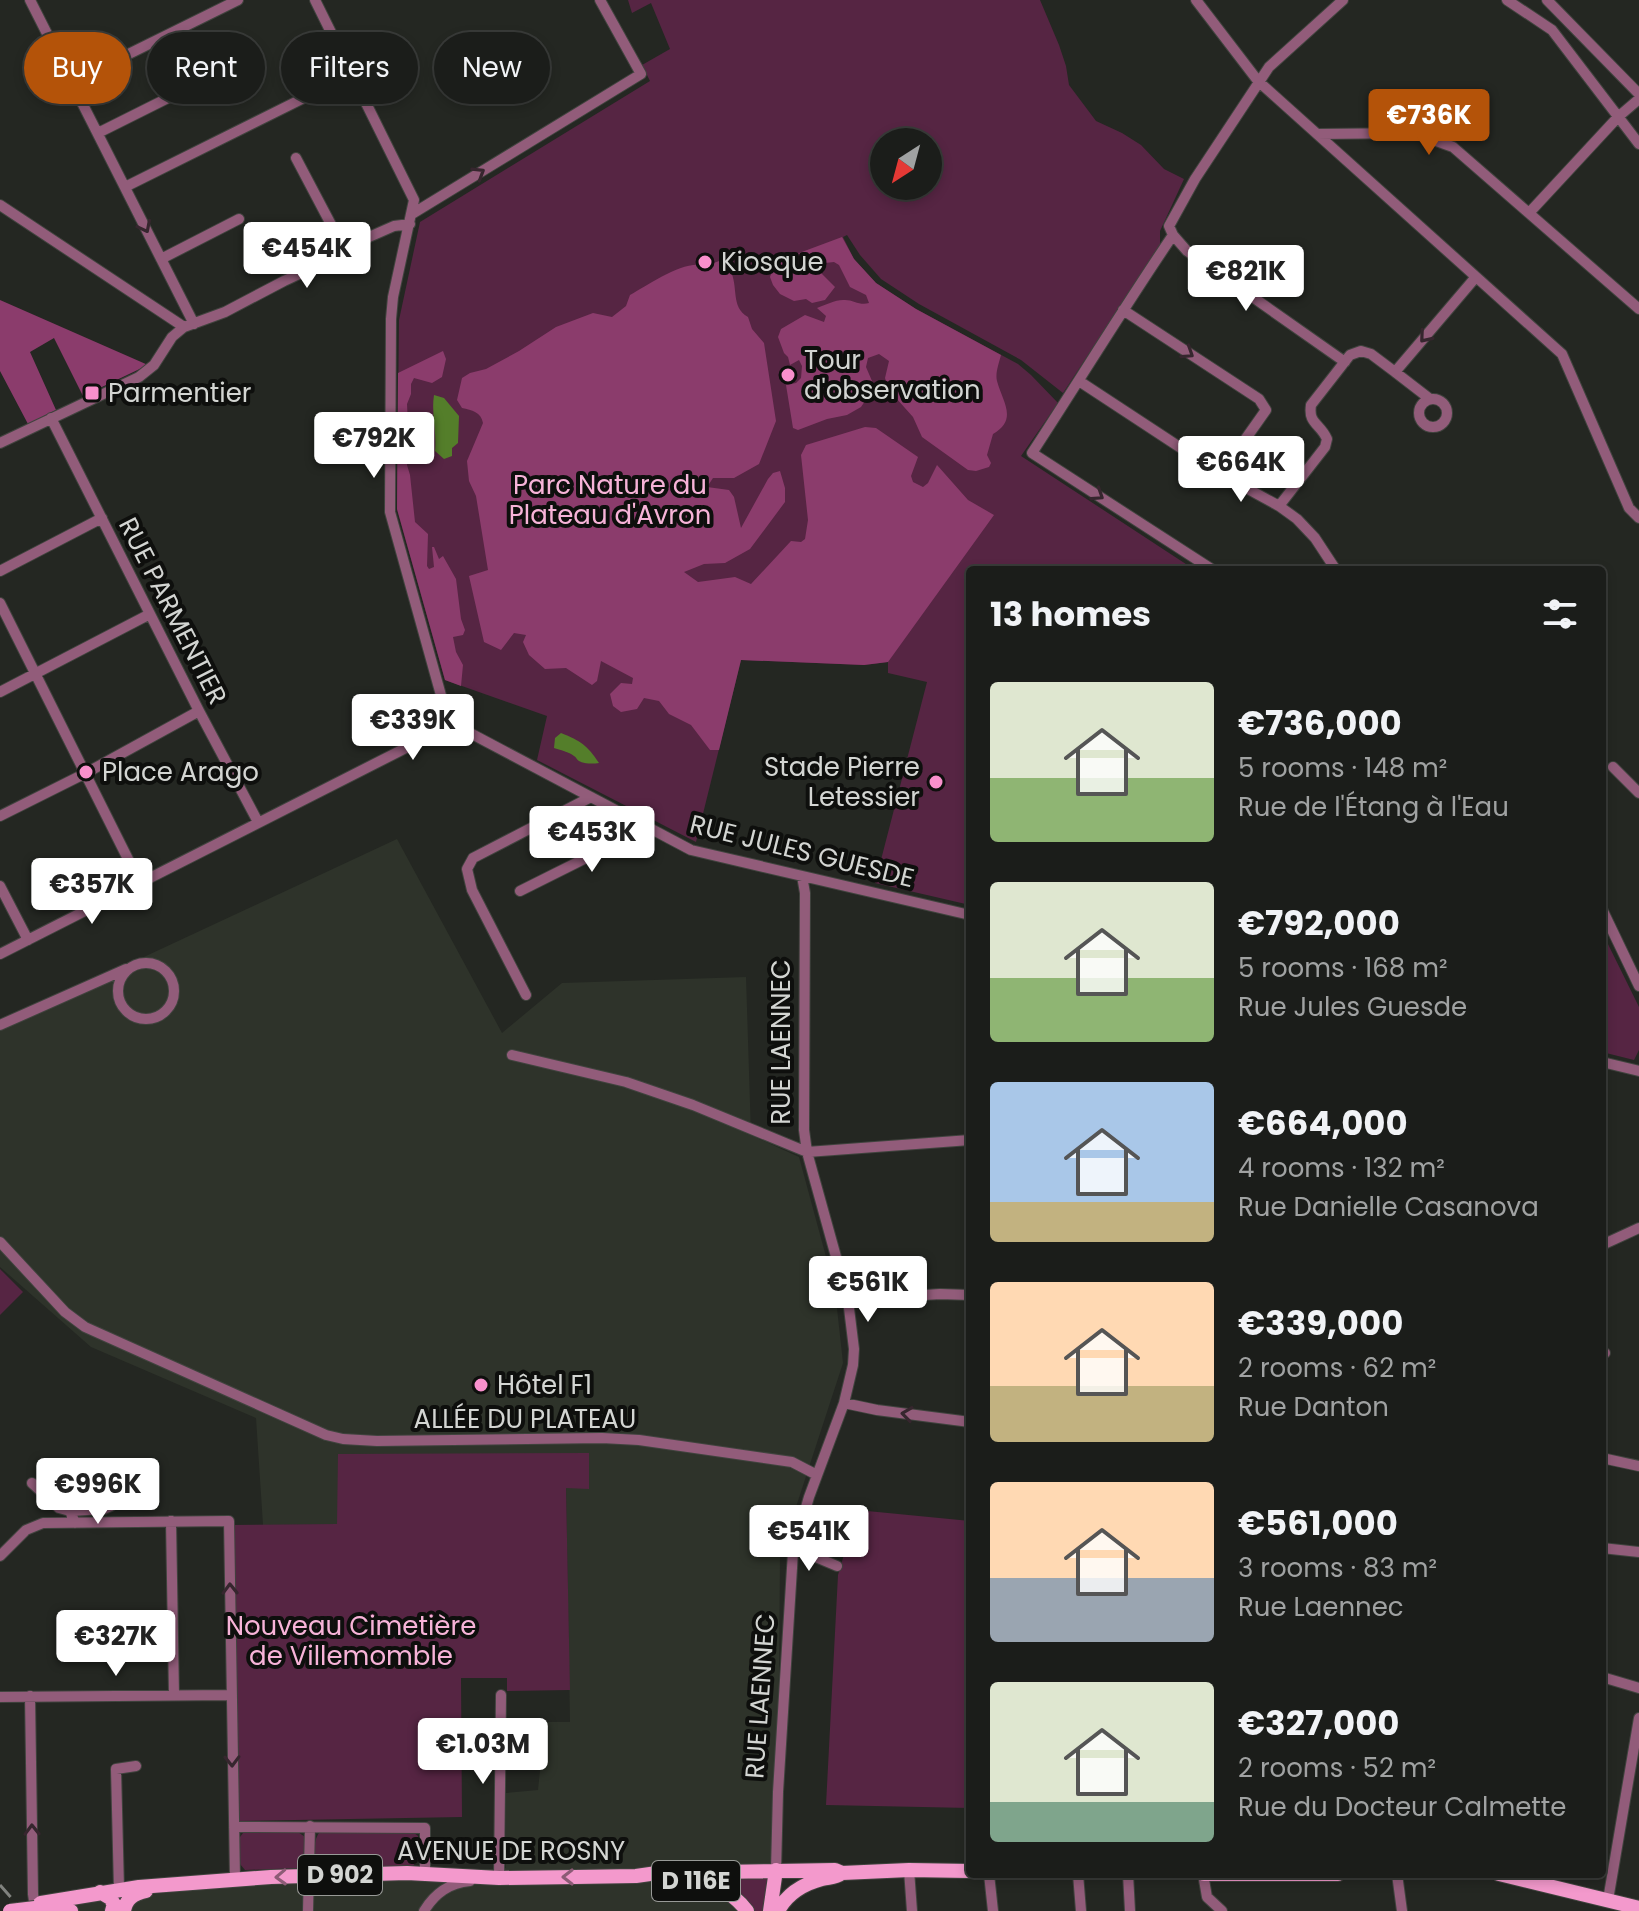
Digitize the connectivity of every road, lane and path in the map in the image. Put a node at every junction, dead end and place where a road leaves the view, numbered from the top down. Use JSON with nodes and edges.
{"nodes":[{"id":1,"x":30,"y":0,"type":"edge"},
{"id":2,"x":238,"y":0,"type":"edge"},
{"id":3,"x":315,"y":0,"type":"edge"},
{"id":4,"x":600,"y":0,"type":"edge"},
{"id":5,"x":1196,"y":0,"type":"edge"},
{"id":6,"x":1343,"y":0,"type":"edge"},
{"id":7,"x":1507,"y":0,"type":"edge"},
{"id":8,"x":1547,"y":0,"type":"edge"},
{"id":9,"x":46,"y":32,"type":"edge"},
{"id":10,"x":331,"y":32,"type":"edge"},
{"id":11,"x":131,"y":53,"type":"edge"},
{"id":12,"x":1258,"y":81,"type":"junction"},
{"id":13,"x":1639,"y":97,"type":"edge"},
{"id":14,"x":83,"y":104,"type":"edge"},
{"id":15,"x":156,"y":104,"type":"edge"},
{"id":16,"x":292,"y":104,"type":"edge"},
{"id":17,"x":367,"y":104,"type":"edge"},
{"id":18,"x":1618,"y":117,"type":"junction"},
{"id":19,"x":98,"y":133,"type":"junction"},
{"id":20,"x":1317,"y":134,"type":"junction"},
{"id":21,"x":1639,"y":144,"type":"edge"},
{"id":22,"x":296,"y":158,"type":"dead end"},
{"id":23,"x":125,"y":187,"type":"junction"},
{"id":24,"x":0,"y":205,"type":"edge"},
{"id":25,"x":1529,"y":213,"type":"junction"},
{"id":26,"x":239,"y":219,"type":"dead end"},
{"id":27,"x":411,"y":219,"type":"junction"},
{"id":28,"x":1173,"y":235,"type":"junction"},
{"id":29,"x":345,"y":251,"type":"junction"},
{"id":30,"x":161,"y":259,"type":"junction"},
{"id":31,"x":1475,"y":278,"type":"junction"},
{"id":32,"x":1639,"y":309,"type":"edge"},
{"id":33,"x":1123,"y":310,"type":"junction"},
{"id":34,"x":189,"y":325,"type":"junction"},
{"id":35,"x":1345,"y":362,"type":"junction"},
{"id":36,"x":1395,"y":372,"type":"junction"},
{"id":37,"x":1078,"y":383,"type":"junction"},
{"id":38,"x":1430,"y":399,"type":"dead end"},
{"id":39,"x":51,"y":418,"type":"junction"},
{"id":40,"x":0,"y":443,"type":"edge"},
{"id":41,"x":1219,"y":473,"type":"junction"},
{"id":42,"x":1279,"y":506,"type":"junction"},
{"id":43,"x":102,"y":518,"type":"junction"},
{"id":44,"x":1639,"y":518,"type":"edge"},
{"id":45,"x":1207,"y":566,"type":"edge"},
{"id":46,"x":1333,"y":566,"type":"edge"},
{"id":47,"x":0,"y":571,"type":"edge"},
{"id":48,"x":0,"y":603,"type":"edge"},
{"id":49,"x":150,"y":614,"type":"junction"},
{"id":50,"x":35,"y":674,"type":"junction"},
{"id":51,"x":0,"y":692,"type":"edge"},
{"id":52,"x":199,"y":711,"type":"junction"},
{"id":53,"x":453,"y":724,"type":"junction"},
{"id":54,"x":1613,"y":767,"type":"dead end"},
{"id":55,"x":86,"y":773,"type":"junction"},
{"id":56,"x":1639,"y":793,"type":"edge"},
{"id":57,"x":591,"y":797,"type":"junction"},
{"id":58,"x":0,"y":816,"type":"edge"},
{"id":59,"x":258,"y":822,"type":"junction"},
{"id":60,"x":648,"y":827,"type":"junction"},
{"id":61,"x":802,"y":876,"type":"junction"},
{"id":62,"x":140,"y":883,"type":"junction"},
{"id":63,"x":0,"y":886,"type":"edge"},
{"id":64,"x":520,"y":891,"type":"dead end"},
{"id":65,"x":966,"y":914,"type":"edge"},
{"id":66,"x":1606,"y":917,"type":"edge"},
{"id":67,"x":28,"y":940,"type":"junction"},
{"id":68,"x":0,"y":954,"type":"edge"},
{"id":69,"x":132,"y":966,"type":"junction"},
{"id":70,"x":93,"y":985,"type":"junction"},
{"id":71,"x":1639,"y":986,"type":"edge"},
{"id":72,"x":526,"y":995,"type":"dead end"},
{"id":73,"x":118,"y":997,"type":"junction"},
{"id":74,"x":0,"y":1025,"type":"edge"},
{"id":75,"x":512,"y":1055,"type":"dead end"},
{"id":76,"x":1606,"y":1063,"type":"edge"},
{"id":77,"x":1639,"y":1071,"type":"edge"},
{"id":78,"x":966,"y":1140,"type":"edge"},
{"id":79,"x":807,"y":1152,"type":"junction"},
{"id":80,"x":1639,"y":1228,"type":"edge"},
{"id":81,"x":0,"y":1242,"type":"edge"},
{"id":82,"x":1606,"y":1243,"type":"edge"},
{"id":83,"x":966,"y":1295,"type":"edge"},
{"id":84,"x":848,"y":1300,"type":"junction"},
{"id":85,"x":844,"y":1403,"type":"junction"},
{"id":86,"x":966,"y":1421,"type":"edge"},
{"id":87,"x":1606,"y":1459,"type":"edge"},
{"id":88,"x":1639,"y":1466,"type":"edge"},
{"id":89,"x":817,"y":1475,"type":"junction"},
{"id":90,"x":32,"y":1483,"type":"dead end"},
{"id":91,"x":111,"y":1506,"type":"dead end"},
{"id":92,"x":70,"y":1511,"type":"junction"},
{"id":93,"x":171,"y":1521,"type":"junction"},
{"id":94,"x":75,"y":1523,"type":"junction"},
{"id":95,"x":794,"y":1548,"type":"junction"},
{"id":96,"x":1606,"y":1548,"type":"edge"},
{"id":97,"x":1639,"y":1552,"type":"edge"},
{"id":98,"x":0,"y":1556,"type":"edge"},
{"id":99,"x":837,"y":1566,"type":"dead end"},
{"id":100,"x":1606,"y":1678,"type":"edge"},
{"id":101,"x":1639,"y":1688,"type":"edge"},
{"id":102,"x":174,"y":1695,"type":"junction"},
{"id":103,"x":232,"y":1695,"type":"junction"},
{"id":104,"x":501,"y":1695,"type":"dead end"},
{"id":105,"x":30,"y":1696,"type":"junction"},
{"id":106,"x":0,"y":1697,"type":"edge"},
{"id":107,"x":1639,"y":1718,"type":"edge"},
{"id":108,"x":136,"y":1766,"type":"dead end"},
{"id":109,"x":310,"y":1826,"type":"junction"},
{"id":110,"x":234,"y":1827,"type":"junction"},
{"id":111,"x":776,"y":1870,"type":"junction"},
{"id":112,"x":909,"y":1870,"type":"junction"},
{"id":113,"x":966,"y":1871,"type":"edge"},
{"id":114,"x":842,"y":1873,"type":"junction"},
{"id":115,"x":425,"y":1874,"type":"junction"},
{"id":116,"x":310,"y":1876,"type":"junction"},
{"id":117,"x":636,"y":1876,"type":"junction"},
{"id":118,"x":499,"y":1878,"type":"junction"},
{"id":119,"x":989,"y":1878,"type":"edge"},
{"id":120,"x":1078,"y":1878,"type":"edge"},
{"id":121,"x":1128,"y":1878,"type":"edge"},
{"id":122,"x":1204,"y":1878,"type":"edge"},
{"id":123,"x":1398,"y":1878,"type":"edge"},
{"id":124,"x":1526,"y":1878,"type":"edge"},
{"id":125,"x":235,"y":1879,"type":"junction"},
{"id":126,"x":182,"y":1883,"type":"junction"},
{"id":127,"x":803,"y":1886,"type":"junction"},
{"id":128,"x":119,"y":1889,"type":"junction"},
{"id":129,"x":100,"y":1892,"type":"junction"},
{"id":130,"x":1608,"y":1900,"type":"junction"},
{"id":131,"x":35,"y":1908,"type":"junction"},
{"id":132,"x":1639,"y":1908,"type":"edge"},
{"id":133,"x":10,"y":1911,"type":"edge"},
{"id":134,"x":71,"y":1911,"type":"edge"},
{"id":135,"x":112,"y":1911,"type":"edge"},
{"id":136,"x":124,"y":1911,"type":"edge"},
{"id":137,"x":308,"y":1911,"type":"edge"},
{"id":138,"x":424,"y":1911,"type":"edge"},
{"id":139,"x":747,"y":1911,"type":"edge"},
{"id":140,"x":770,"y":1911,"type":"edge"},
{"id":141,"x":778,"y":1911,"type":"edge"},
{"id":142,"x":912,"y":1911,"type":"edge"},
{"id":143,"x":993,"y":1911,"type":"edge"},
{"id":144,"x":1081,"y":1911,"type":"edge"},
{"id":145,"x":1130,"y":1911,"type":"edge"},
{"id":146,"x":1222,"y":1911,"type":"edge"},
{"id":147,"x":1402,"y":1911,"type":"edge"}],
"edges":[{"from":1,"to":9,"type":"street"},
{"from":2,"to":11,"type":"street"},
{"from":3,"to":10,"type":"street"},
{"from":27,"to":4,"type":"street","one_way":true},
{"from":5,"to":12,"type":"street"},
{"from":6,"to":12,"type":"street"},
{"from":7,"to":18,"type":"street"},
{"from":8,"to":13,"type":"street"},
{"from":12,"to":20,"type":"street"},
{"from":12,"to":28,"type":"street"},
{"from":13,"to":18,"type":"street"},
{"from":14,"to":19,"type":"street"},
{"from":15,"to":19,"type":"street"},
{"from":16,"to":23,"type":"street"},
{"from":17,"to":27,"type":"street"},
{"from":18,"to":21,"type":"street"},
{"from":18,"to":25,"type":"street"},
{"from":19,"to":23,"type":"street"},
{"from":20,"to":25,"type":"street"},
{"from":20,"to":31,"type":"street"},
{"from":22,"to":29,"type":"street"},
{"from":23,"to":30,"type":"street","one_way":true},
{"from":24,"to":34,"type":"street"},
{"from":25,"to":32,"type":"street"},
{"from":26,"to":30,"type":"street"},
{"from":27,"to":29,"type":"street"},
{"from":27,"to":53,"type":"street"},
{"from":28,"to":33,"type":"street"},
{"from":28,"to":35,"type":"street"},
{"from":29,"to":34,"type":"street"},
{"from":30,"to":34,"type":"street"},
{"from":31,"to":36,"type":"street","one_way":true},
{"from":31,"to":44,"type":"street"},
{"from":33,"to":37,"type":"street"},
{"from":33,"to":41,"type":"street","one_way":true},
{"from":34,"to":39,"type":"street"},
{"from":35,"to":36,"type":"street"},
{"from":35,"to":42,"type":"street"},
{"from":36,"to":38,"type":"street"},
{"from":37,"to":41,"type":"street"},
{"from":37,"to":45,"type":"street","one_way":true},
{"from":39,"to":40,"type":"street"},
{"from":39,"to":43,"type":"street","name":"RUE PARMENTIER"},
{"from":41,"to":42,"type":"street"},
{"from":42,"to":46,"type":"street"},
{"from":43,"to":47,"type":"street"},
{"from":43,"to":49,"type":"street","name":"RUE PARMENTIER"},
{"from":48,"to":50,"type":"street"},
{"from":49,"to":50,"type":"street"},
{"from":49,"to":52,"type":"street","name":"RUE PARMENTIER"},
{"from":50,"to":51,"type":"street"},
{"from":50,"to":55,"type":"street"},
{"from":52,"to":55,"type":"street"},
{"from":52,"to":59,"type":"street","name":"RUE PARMENTIER"},
{"from":53,"to":57,"type":"street","name":"RUE JULES GUESDE"},
{"from":53,"to":59,"type":"street"},
{"from":54,"to":56,"type":"street"},
{"from":55,"to":58,"type":"street"},
{"from":55,"to":62,"type":"street"},
{"from":57,"to":60,"type":"street","name":"RUE JULES GUESDE"},
{"from":57,"to":72,"type":"street"},
{"from":59,"to":62,"type":"street"},
{"from":60,"to":61,"type":"street","name":"RUE JULES GUESDE"},
{"from":60,"to":64,"type":"street"},
{"from":61,"to":65,"type":"street","name":"RUE JULES GUESDE"},
{"from":61,"to":79,"type":"street","name":"RUE LAENNEC"},
{"from":62,"to":67,"type":"street"},
{"from":63,"to":67,"type":"street"},
{"from":66,"to":71,"type":"street"},
{"from":67,"to":68,"type":"street"},
{"from":69,"to":70,"type":"street"},
{"from":69,"to":73,"type":"street"},
{"from":69,"to":73,"type":"street"},
{"from":70,"to":73,"type":"street"},
{"from":70,"to":74,"type":"street"},
{"from":75,"to":79,"type":"street"},
{"from":76,"to":77,"type":"street"},
{"from":78,"to":79,"type":"street"},
{"from":79,"to":84,"type":"street","name":"RUE LAENNEC"},
{"from":80,"to":82,"type":"street"},
{"from":81,"to":89,"type":"street","name":"ALLÉE DU PLATEAU"},
{"from":83,"to":84,"type":"street"},
{"from":84,"to":85,"type":"street","name":"RUE LAENNEC"},
{"from":86,"to":85,"type":"street","one_way":true},
{"from":85,"to":89,"type":"street","name":"RUE LAENNEC"},
{"from":87,"to":88,"type":"street"},
{"from":89,"to":95,"type":"street","name":"RUE LAENNEC"},
{"from":90,"to":92,"type":"street"},
{"from":91,"to":92,"type":"street"},
{"from":92,"to":94,"type":"street"},
{"from":93,"to":94,"type":"street"},
{"from":93,"to":102,"type":"street"},
{"from":103,"to":93,"type":"street","one_way":true},
{"from":94,"to":98,"type":"street"},
{"from":95,"to":99,"type":"street"},
{"from":95,"to":111,"type":"street","name":"RUE LAENNEC"},
{"from":96,"to":97,"type":"street"},
{"from":100,"to":101,"type":"street"},
{"from":102,"to":103,"type":"street"},
{"from":102,"to":105,"type":"street"},
{"from":103,"to":110,"type":"street","one_way":true},
{"from":104,"to":118,"type":"street"},
{"from":105,"to":106,"type":"street"},
{"from":131,"to":105,"type":"street","one_way":true},
{"from":107,"to":130,"type":"street"},
{"from":108,"to":128,"type":"street"},
{"from":109,"to":110,"type":"street"},
{"from":109,"to":115,"type":"street"},
{"from":109,"to":116,"type":"street"},
{"from":110,"to":125,"type":"street"},
{"from":111,"to":114,"type":"main road","number":"D 902"},
{"from":111,"to":117,"type":"main road","name":"AVENUE DE ROSNY","number":"D 902"},
{"from":111,"to":127,"type":"main road"},
{"from":111,"to":140,"type":"main road","name":"RUE LAENNEC","number":"D 116E"},
{"from":112,"to":113,"type":"main road","number":"D 902"},
{"from":112,"to":114,"type":"main road","number":"D 902"},
{"from":112,"to":142,"type":"street"},
{"from":114,"to":127,"type":"main road","number":"D 902"},
{"from":115,"to":116,"type":"main road","name":"AVENUE DE ROSNY","number":"D 902"},
{"from":115,"to":118,"type":"main road","name":"AVENUE DE ROSNY","number":"D 902"},
{"from":116,"to":125,"type":"main road","name":"AVENUE DE ROSNY","number":"D 902","one_way":true},
{"from":116,"to":137,"type":"street"},
{"from":117,"to":118,"type":"main road","name":"AVENUE DE ROSNY","number":"D 902","one_way":true},
{"from":117,"to":139,"type":"main road","number":"D 116E"},
{"from":118,"to":138,"type":"street"},
{"from":119,"to":143,"type":"street"},
{"from":120,"to":144,"type":"street"},
{"from":121,"to":145,"type":"street"},
{"from":122,"to":146,"type":"street"},
{"from":123,"to":147,"type":"street"},
{"from":124,"to":130,"type":"main road"},
{"from":125,"to":126,"type":"main road","name":"AVENUE DE ROSNY","number":"D 902"},
{"from":126,"to":128,"type":"main road","name":"AVENUE DE ROSNY","number":"D 902"},
{"from":126,"to":136,"type":"main road","number":"D 902"},
{"from":127,"to":141,"type":"main road","number":"D 116E"},
{"from":128,"to":129,"type":"main road","name":"AVENUE DE ROSNY","number":"D 902"},
{"from":129,"to":131,"type":"main road","name":"AVENUE DE ROSNY","number":"D 902"},
{"from":129,"to":135,"type":"main road"},
{"from":130,"to":132,"type":"main road"},
{"from":131,"to":133,"type":"main road","name":"AVENUE DE ROSNY","number":"D 902","bridge":true},
{"from":131,"to":134,"type":"main road"}]}
